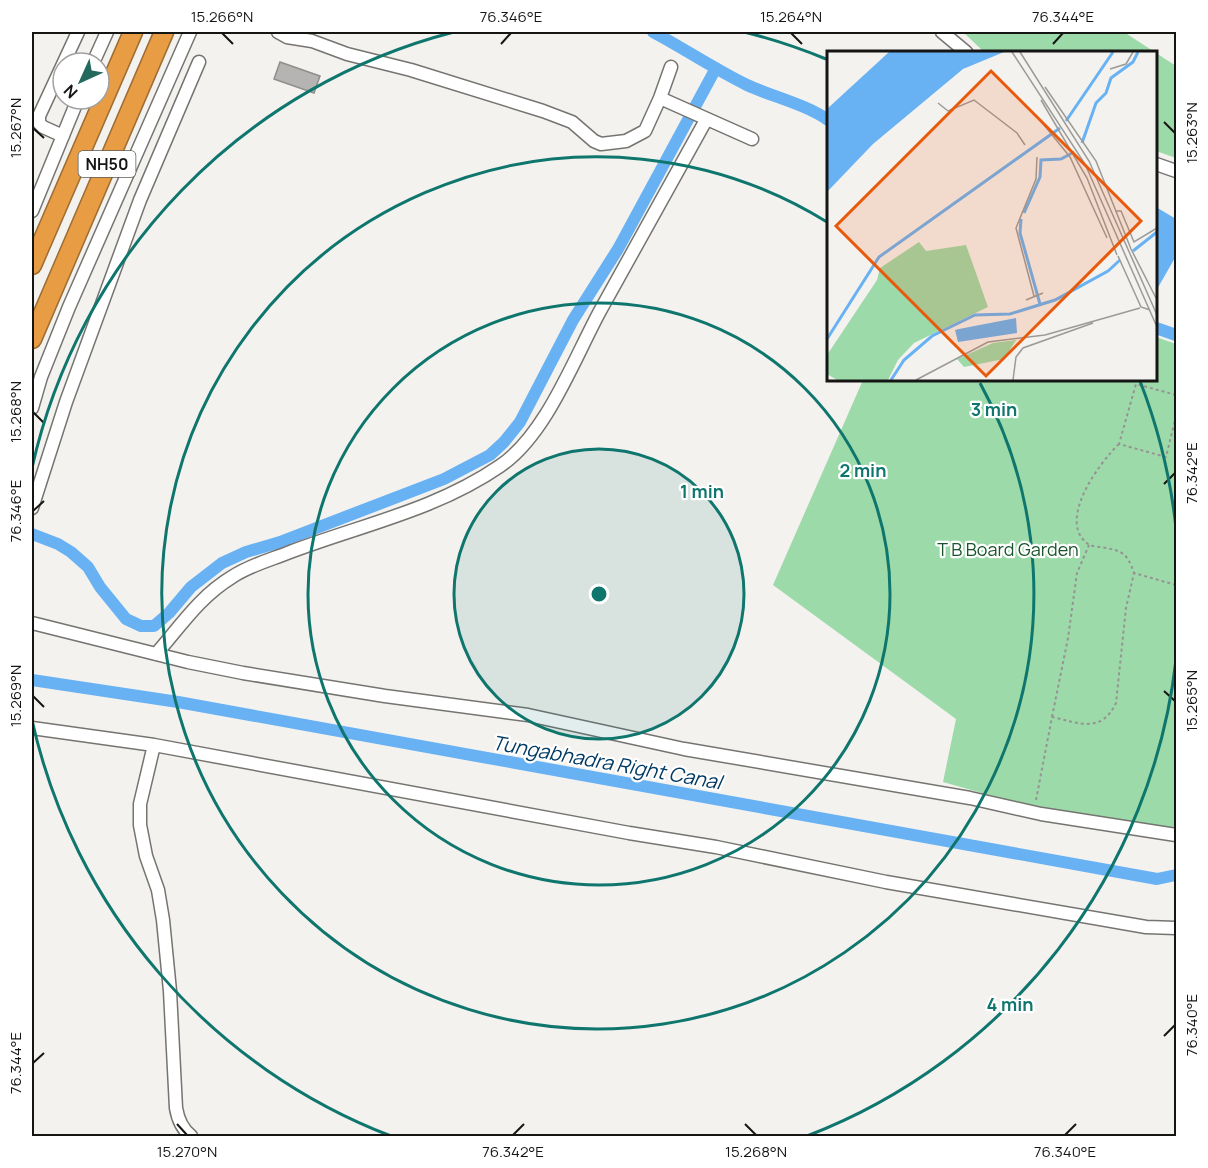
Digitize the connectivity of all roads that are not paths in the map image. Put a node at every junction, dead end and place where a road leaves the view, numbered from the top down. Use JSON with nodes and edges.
{"nodes":[{"id":1,"x":78,"y":32,"type":"edge"},
{"id":2,"x":106,"y":32,"type":"edge"},
{"id":3,"x":133,"y":32,"type":"edge"},
{"id":4,"x":164,"y":32,"type":"edge"},
{"id":5,"x":190,"y":32,"type":"edge"},
{"id":6,"x":278,"y":32,"type":"edge"},
{"id":7,"x":942,"y":32,"type":"edge"},
{"id":8,"x":98,"y":51,"type":"edge"},
{"id":9,"x":965,"y":51,"type":"edge"},
{"id":10,"x":198,"y":62,"type":"dead end"},
{"id":11,"x":671,"y":67,"type":"dead end"},
{"id":12,"x":660,"y":99,"type":"junction"},
{"id":13,"x":73,"y":111,"type":"edge"},
{"id":14,"x":701,"y":118,"type":"junction"},
{"id":15,"x":63,"y":136,"type":"junction"},
{"id":16,"x":753,"y":139,"type":"dead end"},
{"id":17,"x":1157,"y":165,"type":"edge"},
{"id":18,"x":1176,"y":171,"type":"edge"},
{"id":19,"x":32,"y":211,"type":"edge"},
{"id":20,"x":32,"y":265,"type":"edge"},
{"id":21,"x":32,"y":339,"type":"edge"},
{"id":22,"x":32,"y":408,"type":"edge"},
{"id":23,"x":32,"y":508,"type":"edge"},
{"id":24,"x":32,"y":623,"type":"edge"},
{"id":25,"x":156,"y":654,"type":"junction"},
{"id":26,"x":32,"y":728,"type":"edge"},
{"id":27,"x":154,"y":745,"type":"junction"},
{"id":28,"x":1176,"y":835,"type":"edge"},
{"id":29,"x":1176,"y":928,"type":"edge"},
{"id":30,"x":191,"y":1137,"type":"edge"}],
"edges":[{"from":1,"to":15,"type":"street"},
{"from":2,"to":8,"type":"street"},
{"from":3,"to":20,"type":"highway","number":"NH50"},
{"from":4,"to":21,"type":"highway","number":"NH50"},
{"from":5,"to":22,"type":"street"},
{"from":6,"to":12,"type":"street"},
{"from":7,"to":9,"type":"street"},
{"from":10,"to":23,"type":"street"},
{"from":11,"to":12,"type":"street"},
{"from":12,"to":14,"type":"street"},
{"from":13,"to":15,"type":"street"},
{"from":14,"to":16,"type":"street"},
{"from":14,"to":25,"type":"street"},
{"from":15,"to":19,"type":"street"},
{"from":17,"to":18,"type":"street"},
{"from":24,"to":25,"type":"street"},
{"from":25,"to":28,"type":"street"},
{"from":26,"to":27,"type":"street"},
{"from":27,"to":29,"type":"street"},
{"from":27,"to":30,"type":"street"}]}
